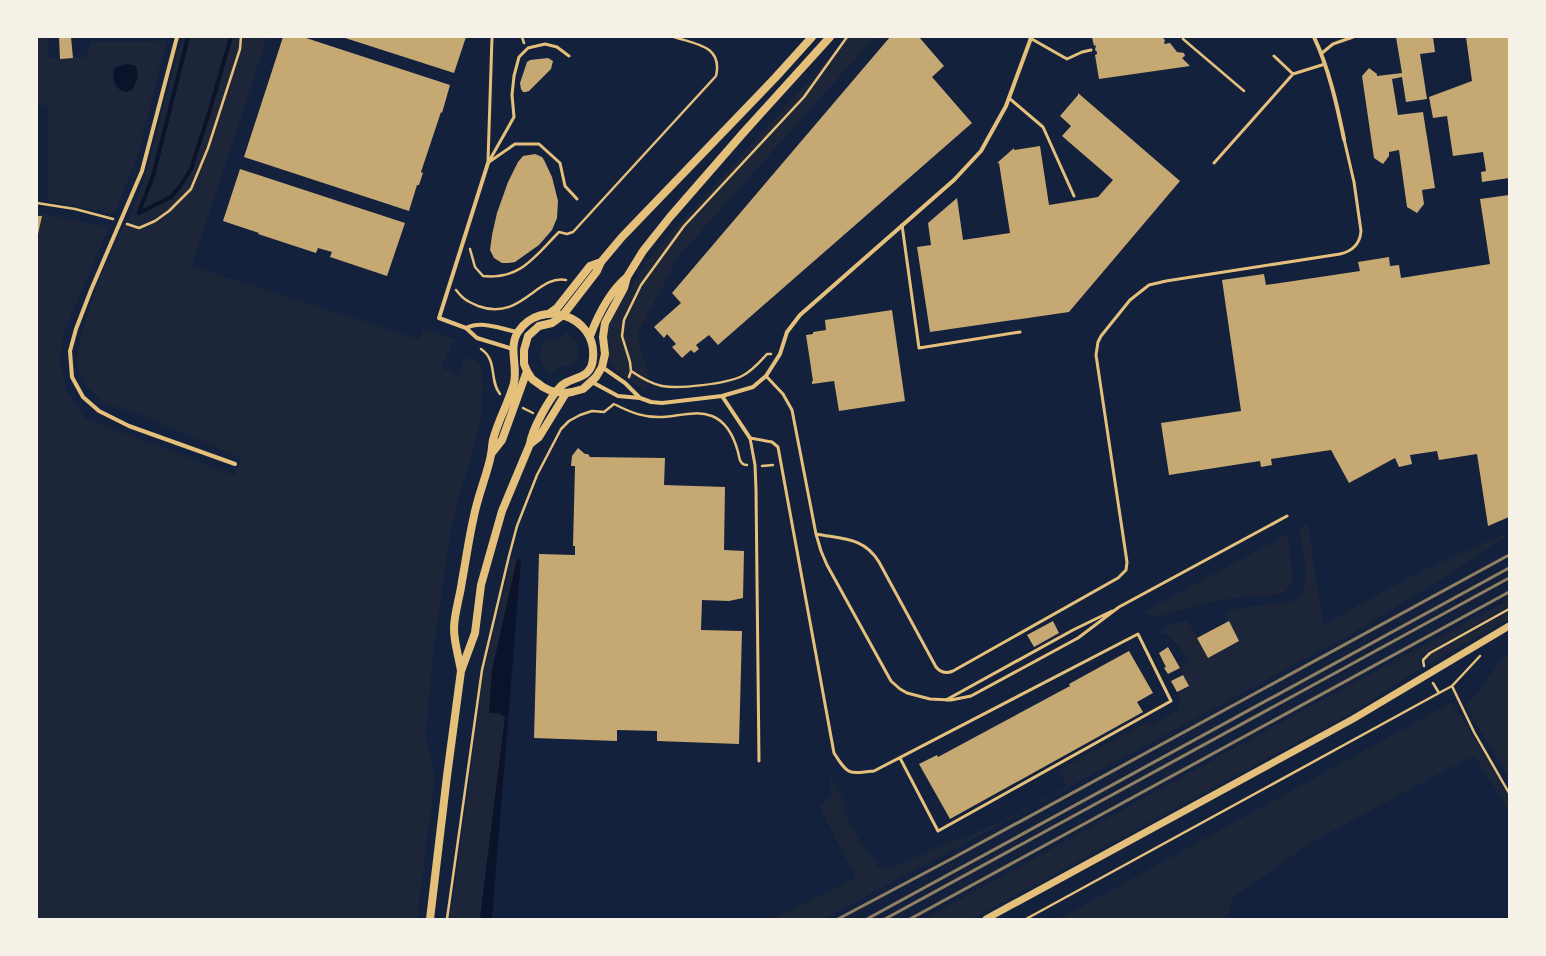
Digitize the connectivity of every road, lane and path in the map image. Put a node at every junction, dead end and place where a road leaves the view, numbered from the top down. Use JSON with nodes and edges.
{"nodes":[{"id":1,"x":177,"y":37,"type":"edge"},
{"id":2,"x":241,"y":37,"type":"edge"},
{"id":3,"x":492,"y":37,"type":"edge"},
{"id":4,"x":674,"y":37,"type":"edge"},
{"id":5,"x":812,"y":37,"type":"edge"},
{"id":6,"x":830,"y":37,"type":"edge"},
{"id":7,"x":847,"y":37,"type":"edge"},
{"id":8,"x":1031,"y":37,"type":"edge"},
{"id":9,"x":1314,"y":37,"type":"edge"},
{"id":10,"x":1353,"y":37,"type":"edge"},
{"id":11,"x":1183,"y":39,"type":"dead end"},
{"id":12,"x":1091,"y":50,"type":"dead end"},
{"id":13,"x":1322,"y":53,"type":"junction"},
{"id":14,"x":569,"y":56,"type":"dead end"},
{"id":15,"x":1274,"y":56,"type":"dead end"},
{"id":16,"x":1325,"y":64,"type":"junction"},
{"id":17,"x":1293,"y":74,"type":"junction"},
{"id":18,"x":1244,"y":91,"type":"dead end"},
{"id":19,"x":1009,"y":98,"type":"junction"},
{"id":20,"x":1344,"y":139,"type":"joint"},
{"id":21,"x":488,"y":163,"type":"junction"},
{"id":22,"x":1214,"y":163,"type":"dead end"},
{"id":23,"x":1074,"y":196,"type":"dead end"},
{"id":24,"x":577,"y":199,"type":"dead end"},
{"id":25,"x":37,"y":203,"type":"edge"},
{"id":26,"x":121,"y":221,"type":"junction"},
{"id":27,"x":902,"y":225,"type":"junction"},
{"id":28,"x":466,"y":233,"type":"junction"},
{"id":29,"x":601,"y":262,"type":"junction"},
{"id":30,"x":627,"y":277,"type":"junction"},
{"id":31,"x":450,"y":284,"type":"junction"},
{"id":32,"x":575,"y":285,"type":"junction"},
{"id":33,"x":550,"y":314,"type":"junction"},
{"id":34,"x":562,"y":315,"type":"junction"},
{"id":35,"x":466,"y":328,"type":"junction"},
{"id":36,"x":518,"y":332,"type":"junction"},
{"id":37,"x":1020,"y":332,"type":"dead end"},
{"id":38,"x":590,"y":336,"type":"junction"},
{"id":39,"x":513,"y":349,"type":"junction"},
{"id":40,"x":523,"y":354,"type":"junction"},
{"id":41,"x":780,"y":354,"type":"junction"},
{"id":42,"x":593,"y":361,"type":"junction"},
{"id":43,"x":602,"y":367,"type":"junction"},
{"id":44,"x":527,"y":371,"type":"junction"},
{"id":45,"x":631,"y":372,"type":"junction"},
{"id":46,"x":766,"y":376,"type":"junction"},
{"id":47,"x":592,"y":382,"type":"junction"},
{"id":48,"x":625,"y":383,"type":"junction"},
{"id":49,"x":556,"y":391,"type":"junction"},
{"id":50,"x":566,"y":393,"type":"junction"},
{"id":51,"x":618,"y":396,"type":"junction"},
{"id":52,"x":722,"y":396,"type":"junction"},
{"id":53,"x":640,"y":398,"type":"junction"},
{"id":54,"x":614,"y":404,"type":"junction"},
{"id":55,"x":750,"y":438,"type":"junction"},
{"id":56,"x":530,"y":444,"type":"junction"},
{"id":57,"x":491,"y":455,"type":"junction"},
{"id":58,"x":234,"y":464,"type":"dead end"},
{"id":59,"x":781,"y":464,"type":"junction"},
{"id":60,"x":755,"y":466,"type":"junction"},
{"id":61,"x":1287,"y":516,"type":"dead end"},
{"id":62,"x":816,"y":534,"type":"junction"},
{"id":63,"x":1119,"y":607,"type":"junction"},
{"id":64,"x":1509,"y":626,"type":"edge"},
{"id":65,"x":1484,"y":652,"type":"dead end"},
{"id":66,"x":461,"y":671,"type":"junction"},
{"id":67,"x":1452,"y":686,"type":"junction"},
{"id":68,"x":944,"y":701,"type":"junction"},
{"id":69,"x":900,"y":758,"type":"junction"},
{"id":70,"x":759,"y":761,"type":"dead end"},
{"id":71,"x":1509,"y":792,"type":"edge"},
{"id":72,"x":430,"y":919,"type":"edge"},
{"id":73,"x":446,"y":919,"type":"edge"},
{"id":74,"x":986,"y":919,"type":"edge"},
{"id":75,"x":1026,"y":919,"type":"edge"}],
"edges":[{"from":1,"to":26,"type":"street"},
{"from":2,"to":26,"type":"path"},
{"from":3,"to":21,"type":"lane"},
{"from":4,"to":28,"type":"path"},
{"from":5,"to":29,"type":"main road"},
{"from":6,"to":30,"type":"main road"},
{"from":7,"to":45,"type":"path"},
{"from":8,"to":12,"type":"lane"},
{"from":8,"to":19,"type":"street"},
{"from":9,"to":13,"type":"street"},
{"from":10,"to":13,"type":"lane"},
{"from":11,"to":18,"type":"path"},
{"from":13,"to":16,"type":"street"},
{"from":14,"to":21,"type":"lane"},
{"from":15,"to":17,"type":"lane"},
{"from":16,"to":17,"type":"lane"},
{"from":16,"to":20,"type":"street"},
{"from":17,"to":22,"type":"lane"},
{"from":19,"to":23,"type":"lane"},
{"from":19,"to":27,"type":"street"},
{"from":20,"to":62,"type":"lane"},
{"from":21,"to":24,"type":"lane"},
{"from":21,"to":28,"type":"street"},
{"from":25,"to":26,"type":"path"},
{"from":26,"to":58,"type":"street"},
{"from":27,"to":37,"type":"lane"},
{"from":27,"to":41,"type":"street"},
{"from":28,"to":31,"type":"street"},
{"from":29,"to":32,"type":"main road"},
{"from":29,"to":34,"type":"main road"},
{"from":30,"to":38,"type":"main road"},
{"from":30,"to":43,"type":"main road"},
{"from":31,"to":32,"type":"path"},
{"from":31,"to":35,"type":"street"},
{"from":32,"to":33,"type":"main road"},
{"from":33,"to":34,"type":"main road"},
{"from":33,"to":36,"type":"main road"},
{"from":34,"to":38,"type":"main road"},
{"from":34,"to":40,"type":"main road"},
{"from":35,"to":36,"type":"street"},
{"from":35,"to":39,"type":"street"},
{"from":36,"to":39,"type":"main road"},
{"from":38,"to":42,"type":"main road"},
{"from":39,"to":40,"type":"main road"},
{"from":39,"to":57,"type":"main road"},
{"from":40,"to":44,"type":"main road"},
{"from":41,"to":45,"type":"path"},
{"from":41,"to":46,"type":"street"},
{"from":42,"to":43,"type":"main road"},
{"from":42,"to":49,"type":"main road"},
{"from":43,"to":47,"type":"main road"},
{"from":43,"to":48,"type":"street"},
{"from":44,"to":49,"type":"main road"},
{"from":44,"to":57,"type":"main road"},
{"from":45,"to":48,"type":"path"},
{"from":46,"to":52,"type":"street"},
{"from":46,"to":62,"type":"lane"},
{"from":47,"to":50,"type":"main road"},
{"from":47,"to":51,"type":"street"},
{"from":48,"to":53,"type":"street"},
{"from":49,"to":50,"type":"main road"},
{"from":49,"to":56,"type":"main road"},
{"from":50,"to":56,"type":"main road"},
{"from":51,"to":53,"type":"street"},
{"from":51,"to":54,"type":"path"},
{"from":52,"to":53,"type":"street"},
{"from":52,"to":55,"type":"street"},
{"from":54,"to":60,"type":"path"},
{"from":54,"to":73,"type":"path"},
{"from":55,"to":59,"type":"lane"},
{"from":55,"to":60,"type":"lane"},
{"from":56,"to":66,"type":"main road"},
{"from":57,"to":66,"type":"main road"},
{"from":59,"to":60,"type":"path"},
{"from":59,"to":69,"type":"lane"},
{"from":60,"to":70,"type":"lane"},
{"from":61,"to":63,"type":"lane"},
{"from":62,"to":68,"type":"lane"},
{"from":63,"to":68,"type":"lane"},
{"from":63,"to":68,"type":"lane"},
{"from":64,"to":74,"type":"street"},
{"from":65,"to":67,"type":"path"},
{"from":66,"to":72,"type":"main road"},
{"from":67,"to":71,"type":"path"},
{"from":67,"to":75,"type":"path"},
{"from":69,"to":69,"type":"lane"}]}
